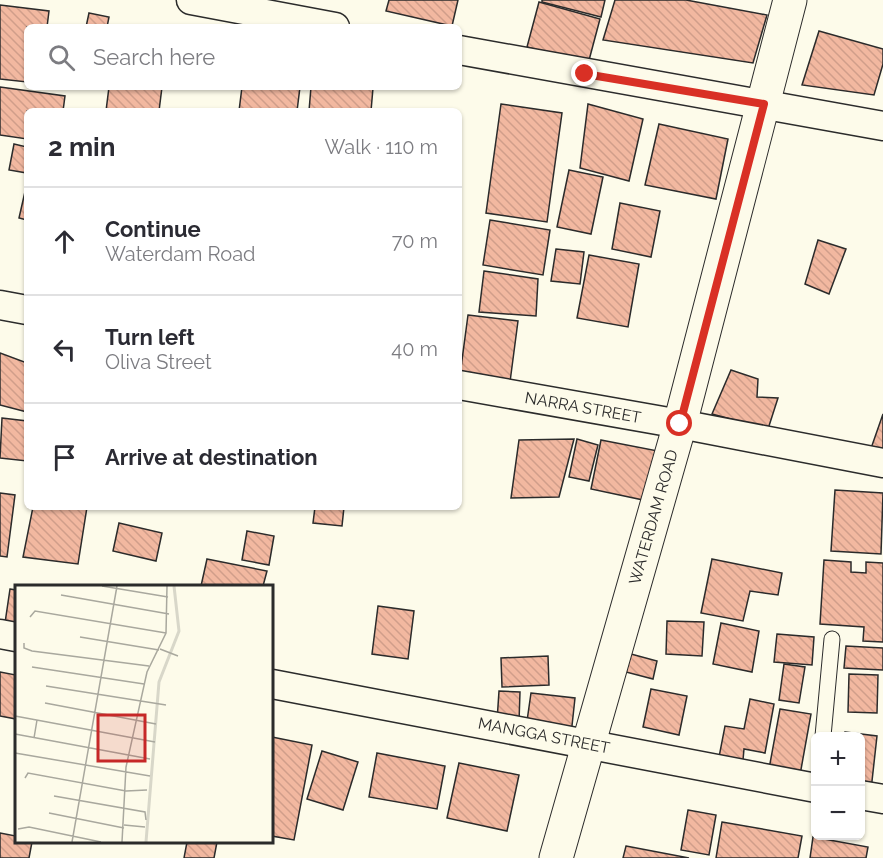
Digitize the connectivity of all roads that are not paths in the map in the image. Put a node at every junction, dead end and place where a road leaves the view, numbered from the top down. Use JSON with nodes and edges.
{"nodes":[{"id":1,"x":191,"y":0,"type":"edge"},
{"id":2,"x":790,"y":0,"type":"edge"},
{"id":3,"x":319,"y":24,"type":"edge"},
{"id":4,"x":462,"y":51,"type":"edge"},
{"id":5,"x":764,"y":104,"type":"junction"},
{"id":6,"x":883,"y":126,"type":"edge"},
{"id":7,"x":0,"y":305,"type":"edge"},
{"id":8,"x":24,"y":309,"type":"edge"},
{"id":9,"x":462,"y":386,"type":"edge"},
{"id":10,"x":680,"y":424,"type":"junction"},
{"id":11,"x":883,"y":463,"type":"edge"},
{"id":12,"x":0,"y":633,"type":"edge"},
{"id":13,"x":15,"y":637,"type":"edge"},
{"id":14,"x":832,"y":639,"type":"dead end"},
{"id":15,"x":273,"y":684,"type":"edge"},
{"id":16,"x":823,"y":732,"type":"edge"},
{"id":17,"x":589,"y":743,"type":"junction"},
{"id":18,"x":811,"y":787,"type":"edge"},
{"id":19,"x":865,"y":796,"type":"edge"},
{"id":20,"x":883,"y":799,"type":"edge"},
{"id":21,"x":556,"y":858,"type":"edge"}],
"edges":[{"from":1,"to":3,"type":"street"},
{"from":2,"to":5,"type":"street","name":"WATERDAM ROAD"},
{"from":4,"to":5,"type":"street"},
{"from":5,"to":6,"type":"street"},
{"from":5,"to":10,"type":"street","name":"WATERDAM ROAD"},
{"from":7,"to":8,"type":"street"},
{"from":9,"to":10,"type":"street","name":"NARRA STREET"},
{"from":10,"to":11,"type":"street","name":"NARRA STREET"},
{"from":10,"to":17,"type":"street","name":"WATERDAM ROAD"},
{"from":12,"to":13,"type":"street"},
{"from":14,"to":16,"type":"lane"},
{"from":15,"to":17,"type":"street","name":"MANGGA STREET"},
{"from":17,"to":18,"type":"street","name":"MANGGA STREET"},
{"from":17,"to":21,"type":"street","name":"WATERDAM ROAD"},
{"from":19,"to":20,"type":"street"}]}
